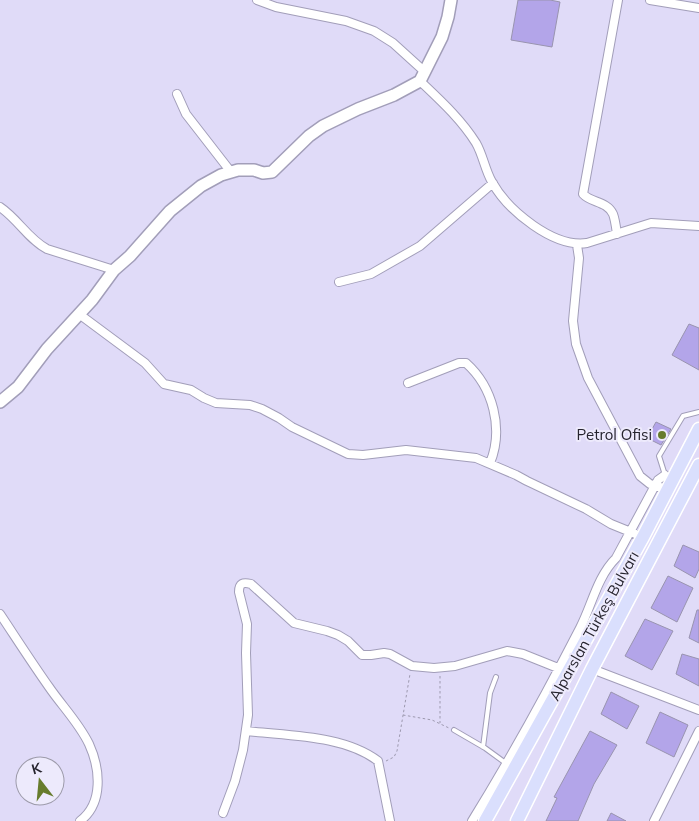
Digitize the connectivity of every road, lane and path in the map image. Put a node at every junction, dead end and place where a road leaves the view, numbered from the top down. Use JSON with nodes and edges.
{"nodes":[{"id":1,"x":257,"y":0,"type":"edge"},
{"id":2,"x":451,"y":0,"type":"edge"},
{"id":3,"x":618,"y":0,"type":"edge"},
{"id":4,"x":650,"y":0,"type":"edge"},
{"id":5,"x":688,"y":3,"type":"edge"},
{"id":6,"x":699,"y":8,"type":"edge"},
{"id":7,"x":422,"y":76,"type":"junction"},
{"id":8,"x":177,"y":94,"type":"dead end"},
{"id":9,"x":231,"y":172,"type":"junction"},
{"id":10,"x":493,"y":183,"type":"junction"},
{"id":11,"x":0,"y":207,"type":"edge"},
{"id":12,"x":699,"y":226,"type":"edge"},
{"id":13,"x":617,"y":234,"type":"junction"},
{"id":14,"x":577,"y":245,"type":"junction"},
{"id":15,"x":114,"y":270,"type":"junction"},
{"id":16,"x":339,"y":282,"type":"dead end"},
{"id":17,"x":79,"y":314,"type":"junction"},
{"id":18,"x":408,"y":383,"type":"dead end"},
{"id":19,"x":0,"y":402,"type":"edge"},
{"id":20,"x":699,"y":412,"type":"edge"},
{"id":21,"x":699,"y":430,"type":"edge"},
{"id":22,"x":490,"y":463,"type":"junction"},
{"id":23,"x":699,"y":465,"type":"edge"},
{"id":24,"x":667,"y":484,"type":"junction"},
{"id":25,"x":655,"y":485,"type":"junction"},
{"id":26,"x":630,"y":533,"type":"junction"},
{"id":27,"x":643,"y":537,"type":"junction"},
{"id":28,"x":0,"y":614,"type":"edge"},
{"id":29,"x":412,"y":666,"type":"junction"},
{"id":30,"x":441,"y":668,"type":"junction"},
{"id":31,"x":592,"y":669,"type":"junction"},
{"id":32,"x":564,"y":670,"type":"junction"},
{"id":33,"x":496,"y":677,"type":"dead end"},
{"id":34,"x":699,"y":710,"type":"edge"},
{"id":35,"x":403,"y":715,"type":"junction"},
{"id":36,"x":440,"y":724,"type":"junction"},
{"id":37,"x":454,"y":730,"type":"joint"},
{"id":38,"x":247,"y":731,"type":"junction"},
{"id":39,"x":699,"y":731,"type":"edge"},
{"id":40,"x":483,"y":747,"type":"junction"},
{"id":41,"x":378,"y":761,"type":"junction"},
{"id":42,"x":507,"y":764,"type":"junction"},
{"id":43,"x":223,"y":813,"type":"dead end"},
{"id":44,"x":80,"y":821,"type":"edge"},
{"id":45,"x":390,"y":821,"type":"edge"},
{"id":46,"x":472,"y":821,"type":"edge"},
{"id":47,"x":485,"y":821,"type":"edge"},
{"id":48,"x":517,"y":821,"type":"edge"},
{"id":49,"x":654,"y":821,"type":"edge"}],
"edges":[{"from":1,"to":7,"type":"street"},
{"from":2,"to":7,"type":"street"},
{"from":3,"to":13,"type":"street"},
{"from":4,"to":5,"type":"street"},
{"from":5,"to":6,"type":"street"},
{"from":7,"to":9,"type":"street"},
{"from":7,"to":10,"type":"street"},
{"from":8,"to":9,"type":"street"},
{"from":9,"to":15,"type":"street"},
{"from":10,"to":14,"type":"street"},
{"from":10,"to":16,"type":"street"},
{"from":11,"to":15,"type":"street"},
{"from":12,"to":13,"type":"street"},
{"from":13,"to":14,"type":"street"},
{"from":14,"to":25,"type":"street"},
{"from":15,"to":17,"type":"street"},
{"from":17,"to":19,"type":"street"},
{"from":17,"to":22,"type":"street"},
{"from":18,"to":22,"type":"street"},
{"from":20,"to":24,"type":"lane"},
{"from":21,"to":24,"type":"main road","name":"Alparslan Türkeş Bulvarı"},
{"from":22,"to":26,"type":"street"},
{"from":23,"to":31,"type":"main road","name":"Alparslan Türkeş Bulvarı"},
{"from":24,"to":25,"type":"street"},
{"from":24,"to":25,"type":"street"},
{"from":24,"to":27,"type":"main road","name":"Alparslan Türkeş Bulvarı"},
{"from":25,"to":26,"type":"street"},
{"from":26,"to":27,"type":"street"},
{"from":26,"to":32,"type":"street"},
{"from":27,"to":32,"type":"main road","name":"Alparslan Türkeş Bulvarı"},
{"from":28,"to":44,"type":"street"},
{"from":29,"to":30,"type":"street"},
{"from":29,"to":35,"type":"path"},
{"from":29,"to":38,"type":"street"},
{"from":30,"to":32,"type":"street"},
{"from":30,"to":36,"type":"path"},
{"from":31,"to":34,"type":"street"},
{"from":31,"to":48,"type":"main road","name":"Alparslan Türkeş Bulvarı"},
{"from":32,"to":42,"type":"street"},
{"from":32,"to":47,"type":"main road","name":"Alparslan Türkeş Bulvarı"},
{"from":33,"to":40,"type":"lane"},
{"from":35,"to":36,"type":"path"},
{"from":35,"to":41,"type":"path"},
{"from":36,"to":37,"type":"path"},
{"from":37,"to":40,"type":"lane"},
{"from":38,"to":41,"type":"street"},
{"from":38,"to":43,"type":"street"},
{"from":39,"to":49,"type":"street"},
{"from":40,"to":42,"type":"lane"},
{"from":41,"to":45,"type":"street"},
{"from":42,"to":46,"type":"street"}]}
